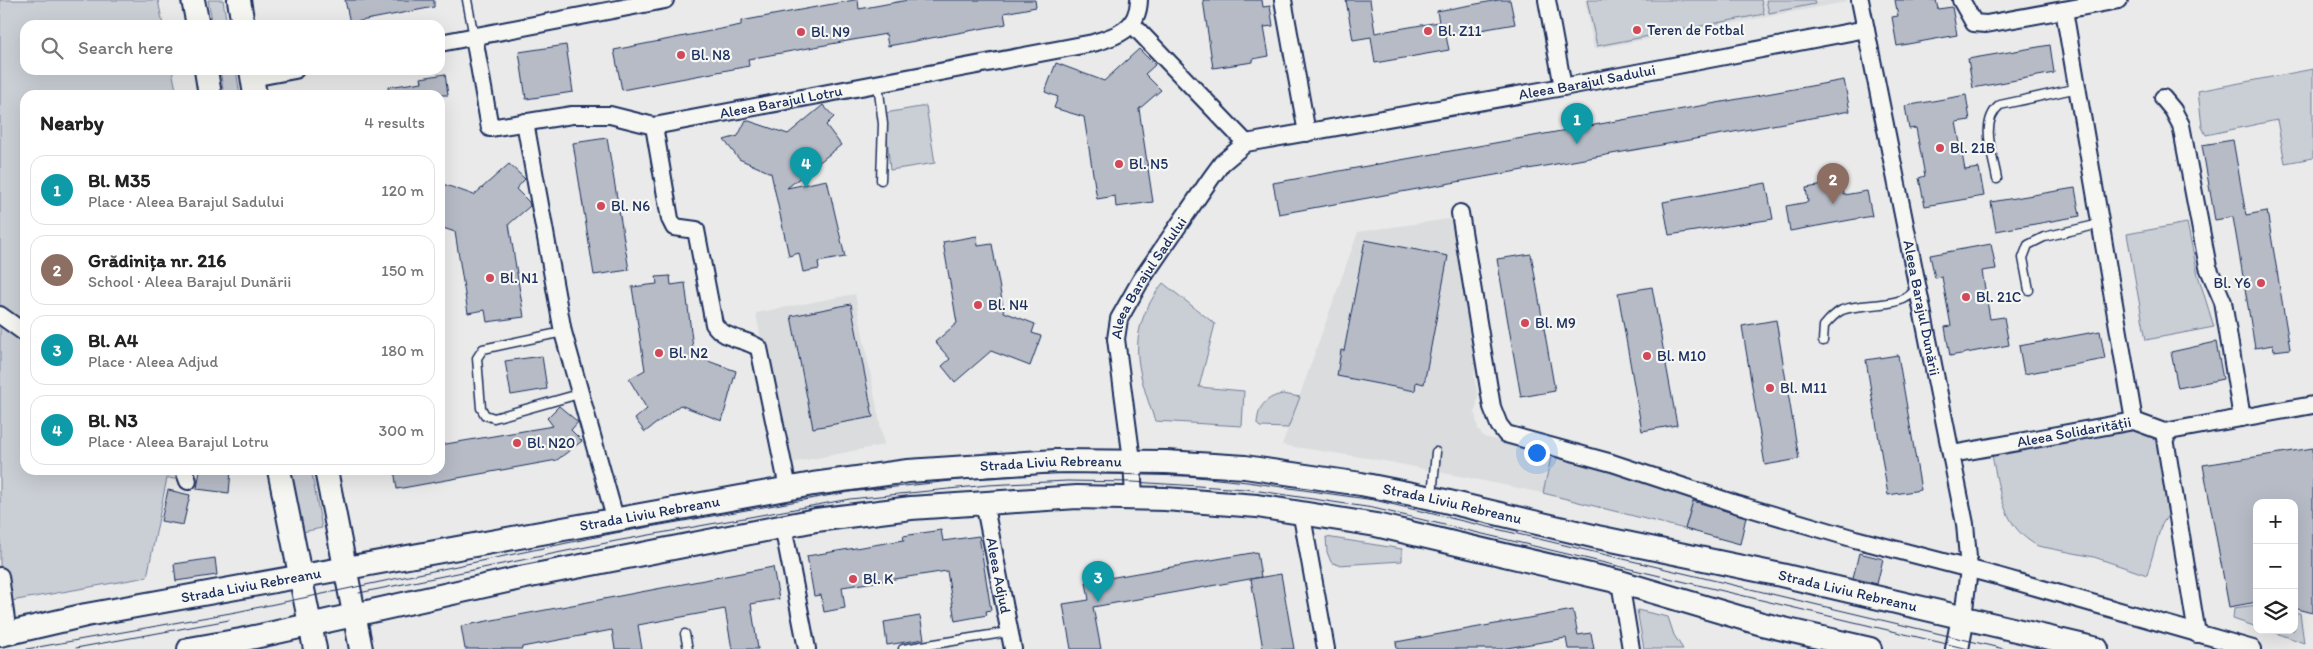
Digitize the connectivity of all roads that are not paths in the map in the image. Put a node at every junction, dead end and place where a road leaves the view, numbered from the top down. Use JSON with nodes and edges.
{"nodes":[{"id":1,"x":193,"y":0,"type":"edge"},
{"id":2,"x":239,"y":0,"type":"edge"},
{"id":3,"x":467,"y":0,"type":"edge"},
{"id":4,"x":666,"y":0,"type":"edge"},
{"id":5,"x":1139,"y":0,"type":"edge"},
{"id":6,"x":1283,"y":0,"type":"edge"},
{"id":7,"x":1547,"y":0,"type":"edge"},
{"id":8,"x":1860,"y":0,"type":"edge"},
{"id":9,"x":1961,"y":0,"type":"edge"},
{"id":10,"x":2119,"y":0,"type":"edge"},
{"id":11,"x":610,"y":5,"type":"edge"},
{"id":12,"x":2064,"y":10,"type":"junction"},
{"id":13,"x":197,"y":20,"type":"edge"},
{"id":14,"x":242,"y":20,"type":"edge"},
{"id":15,"x":1132,"y":24,"type":"junction"},
{"id":16,"x":1866,"y":29,"type":"junction"},
{"id":17,"x":474,"y":37,"type":"junction"},
{"id":18,"x":445,"y":42,"type":"edge"},
{"id":19,"x":207,"y":75,"type":"edge"},
{"id":20,"x":276,"y":75,"type":"edge"},
{"id":21,"x":253,"y":81,"type":"edge"},
{"id":22,"x":878,"y":84,"type":"junction"},
{"id":23,"x":1563,"y":87,"type":"junction"},
{"id":24,"x":2078,"y":88,"type":"junction"},
{"id":25,"x":209,"y":90,"type":"edge"},
{"id":26,"x":2163,"y":98,"type":"dead end"},
{"id":27,"x":525,"y":122,"type":"junction"},
{"id":28,"x":654,"y":126,"type":"junction"},
{"id":29,"x":1307,"y":133,"type":"junction"},
{"id":30,"x":1246,"y":144,"type":"junction"},
{"id":31,"x":1997,"y":179,"type":"dead end"},
{"id":32,"x":881,"y":180,"type":"dead end"},
{"id":33,"x":1460,"y":213,"type":"dead end"},
{"id":34,"x":2100,"y":224,"type":"junction"},
{"id":35,"x":1917,"y":285,"type":"junction"},
{"id":36,"x":2029,"y":290,"type":"dead end"},
{"id":37,"x":0,"y":315,"type":"edge"},
{"id":38,"x":20,"y":329,"type":"edge"},
{"id":39,"x":563,"y":332,"type":"junction"},
{"id":40,"x":1823,"y":341,"type":"dead end"},
{"id":41,"x":579,"y":394,"type":"junction"},
{"id":42,"x":2312,"y":409,"type":"edge"},
{"id":43,"x":2242,"y":418,"type":"junction"},
{"id":44,"x":2134,"y":421,"type":"junction"},
{"id":45,"x":2164,"y":432,"type":"junction"},
{"id":46,"x":1436,"y":452,"type":"dead end"},
{"id":47,"x":1952,"y":454,"type":"junction"},
{"id":48,"x":1132,"y":460,"type":"junction"},
{"id":49,"x":280,"y":475,"type":"edge"},
{"id":50,"x":327,"y":475,"type":"edge"},
{"id":51,"x":788,"y":488,"type":"junction"},
{"id":52,"x":1134,"y":498,"type":"junction"},
{"id":53,"x":1432,"y":498,"type":"junction"},
{"id":54,"x":984,"y":502,"type":"junction"},
{"id":55,"x":1300,"y":511,"type":"junction"},
{"id":56,"x":614,"y":518,"type":"junction"},
{"id":57,"x":783,"y":526,"type":"junction"},
{"id":58,"x":346,"y":568,"type":"junction"},
{"id":59,"x":1969,"y":569,"type":"junction"},
{"id":60,"x":0,"y":576,"type":"edge"},
{"id":61,"x":300,"y":577,"type":"junction"},
{"id":62,"x":1620,"y":582,"type":"junction"},
{"id":63,"x":354,"y":613,"type":"junction"},
{"id":64,"x":1963,"y":618,"type":"junction"},
{"id":65,"x":310,"y":624,"type":"junction"},
{"id":66,"x":1009,"y":632,"type":"junction"},
{"id":67,"x":4,"y":634,"type":"edge"},
{"id":68,"x":685,"y":634,"type":"dead end"},
{"id":69,"x":2197,"y":634,"type":"junction"},
{"id":70,"x":189,"y":649,"type":"edge"},
{"id":71,"x":315,"y":649,"type":"edge"},
{"id":72,"x":361,"y":649,"type":"edge"},
{"id":73,"x":688,"y":649,"type":"edge"},
{"id":74,"x":806,"y":649,"type":"edge"},
{"id":75,"x":903,"y":649,"type":"edge"},
{"id":76,"x":1013,"y":649,"type":"edge"},
{"id":77,"x":1326,"y":649,"type":"edge"},
{"id":78,"x":1631,"y":649,"type":"edge"},
{"id":79,"x":1870,"y":649,"type":"edge"},
{"id":80,"x":1957,"y":649,"type":"edge"},
{"id":81,"x":2097,"y":649,"type":"edge"},
{"id":82,"x":2253,"y":649,"type":"edge"}],
"edges":[{"from":1,"to":13,"type":"street"},
{"from":2,"to":14,"type":"street"},
{"from":3,"to":17,"type":"lane"},
{"from":4,"to":11,"type":"street"},
{"from":5,"to":15,"type":"street"},
{"from":6,"to":29,"type":"street"},
{"from":7,"to":23,"type":"street"},
{"from":8,"to":16,"type":"street","name":"Aleea Barajul Dunării"},
{"from":9,"to":12,"type":"street"},
{"from":10,"to":12,"type":"street"},
{"from":11,"to":17,"type":"street"},
{"from":12,"to":24,"type":"street"},
{"from":15,"to":22,"type":"street","name":"Aleea Barajul Lotru"},
{"from":15,"to":30,"type":"street"},
{"from":16,"to":23,"type":"street","name":"Aleea Barajul Sadului"},
{"from":16,"to":35,"type":"street","name":"Aleea Barajul Dunării"},
{"from":17,"to":18,"type":"street"},
{"from":17,"to":27,"type":"street","name":"Aleea Barajul Lotru"},
{"from":19,"to":25,"type":"street"},
{"from":20,"to":21,"type":"street"},
{"from":22,"to":28,"type":"street","name":"Aleea Barajul Lotru"},
{"from":22,"to":32,"type":"lane"},
{"from":23,"to":29,"type":"street","name":"Aleea Barajul Sadului"},
{"from":24,"to":31,"type":"lane"},
{"from":24,"to":34,"type":"street"},
{"from":26,"to":43,"type":"street"},
{"from":27,"to":28,"type":"street","name":"Aleea Barajul Lotru"},
{"from":27,"to":39,"type":"street"},
{"from":28,"to":51,"type":"street"},
{"from":29,"to":30,"type":"street","name":"Aleea Barajul Sadului"},
{"from":30,"to":48,"type":"street","name":"Aleea Barajul Sadului"},
{"from":33,"to":59,"type":"street"},
{"from":34,"to":36,"type":"lane"},
{"from":34,"to":44,"type":"street"},
{"from":35,"to":40,"type":"lane"},
{"from":35,"to":47,"type":"street","name":"Aleea Barajul Dunării"},
{"from":37,"to":38,"type":"street"},
{"from":39,"to":41,"type":"street"},
{"from":39,"to":41,"type":"lane"},
{"from":41,"to":56,"type":"street"},
{"from":42,"to":43,"type":"street"},
{"from":43,"to":45,"type":"street"},
{"from":44,"to":45,"type":"street","name":"Aleea Solidarității"},
{"from":44,"to":47,"type":"street","name":"Aleea Solidarității"},
{"from":45,"to":69,"type":"street"},
{"from":46,"to":53,"type":"lane"},
{"from":47,"to":59,"type":"street","name":"Aleea Barajul Dunării"},
{"from":48,"to":51,"type":"street","name":"Strada Liviu Rebreanu"},
{"from":48,"to":52,"type":"street","name":"Aleea Barajul Sadului"},
{"from":48,"to":53,"type":"street","name":"Strada Liviu Rebreanu"},
{"from":49,"to":61,"type":"street"},
{"from":50,"to":58,"type":"street"},
{"from":51,"to":56,"type":"street","name":"Strada Liviu Rebreanu"},
{"from":52,"to":54,"type":"street"},
{"from":52,"to":55,"type":"street"},
{"from":53,"to":64,"type":"street","name":"Strada Liviu Rebreanu"},
{"from":54,"to":57,"type":"street"},
{"from":54,"to":66,"type":"street","name":"Aleea Adjud"},
{"from":55,"to":62,"type":"street"},
{"from":55,"to":77,"type":"street"},
{"from":56,"to":58,"type":"street","name":"Strada Liviu Rebreanu"},
{"from":57,"to":63,"type":"street"},
{"from":57,"to":74,"type":"street"},
{"from":58,"to":61,"type":"street","name":"Strada Liviu Rebreanu"},
{"from":58,"to":63,"type":"street"},
{"from":59,"to":64,"type":"street","name":"Aleea Barajul Dunării"},
{"from":59,"to":69,"type":"street"},
{"from":60,"to":67,"type":"street"},
{"from":61,"to":65,"type":"street"},
{"from":61,"to":67,"type":"street","name":"Strada Liviu Rebreanu"},
{"from":62,"to":78,"type":"street"},
{"from":62,"to":79,"type":"street"},
{"from":63,"to":65,"type":"street"},
{"from":63,"to":72,"type":"street"},
{"from":64,"to":80,"type":"street"},
{"from":64,"to":81,"type":"street","name":"Strada Liviu Rebreanu"},
{"from":65,"to":70,"type":"street"},
{"from":65,"to":71,"type":"street"},
{"from":66,"to":75,"type":"lane"},
{"from":66,"to":76,"type":"street","name":"Aleea Adjud"},
{"from":68,"to":73,"type":"lane"},
{"from":69,"to":82,"type":"street"}]}
